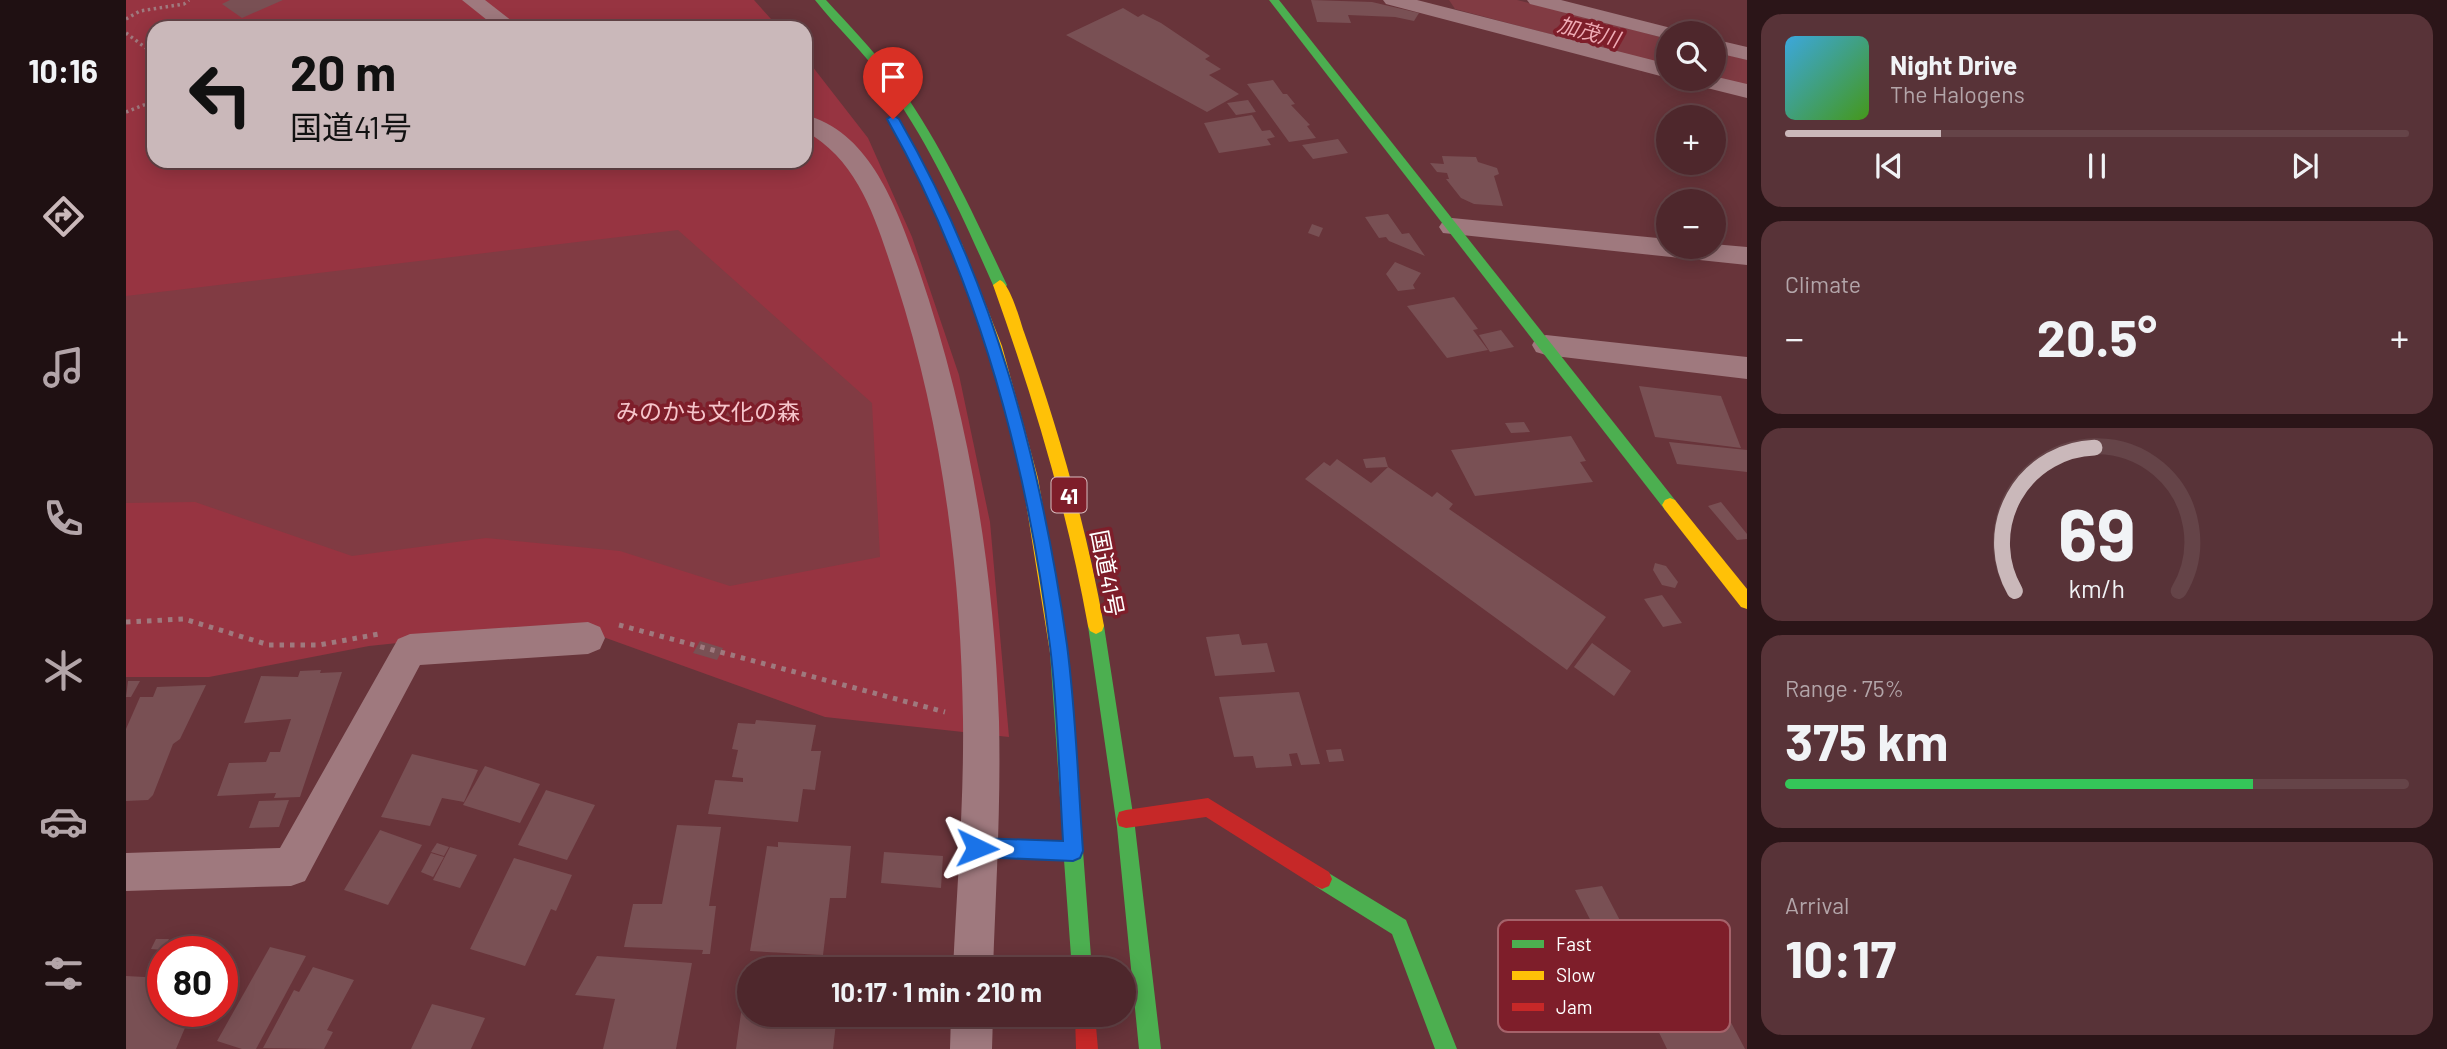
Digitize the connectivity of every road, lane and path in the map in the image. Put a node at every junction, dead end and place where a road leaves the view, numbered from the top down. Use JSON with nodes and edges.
{"nodes":[{"id":1,"x":190,"y":0,"type":"edge"},
{"id":2,"x":472,"y":0,"type":"edge"},
{"id":3,"x":803,"y":0,"type":"edge"},
{"id":4,"x":820,"y":0,"type":"edge"},
{"id":5,"x":1274,"y":0,"type":"edge"},
{"id":6,"x":1392,"y":0,"type":"edge"},
{"id":7,"x":1537,"y":0,"type":"edge"},
{"id":8,"x":126,"y":19,"type":"edge"},
{"id":9,"x":502,"y":21,"type":"edge"},
{"id":10,"x":1656,"y":30,"type":"edge"},
{"id":11,"x":126,"y":33,"type":"edge"},
{"id":12,"x":1726,"y":48,"type":"edge"},
{"id":13,"x":147,"y":49,"type":"edge"},
{"id":14,"x":1747,"y":54,"type":"edge"},
{"id":15,"x":855,"y":64,"type":"dead end"},
{"id":16,"x":1656,"y":68,"type":"edge"},
{"id":17,"x":1726,"y":86,"type":"edge"},
{"id":18,"x":1747,"y":91,"type":"edge"},
{"id":19,"x":147,"y":104,"type":"edge"},
{"id":20,"x":126,"y":112,"type":"edge"},
{"id":21,"x":812,"y":126,"type":"edge"},
{"id":22,"x":1452,"y":227,"type":"junction"},
{"id":23,"x":950,"y":230,"type":"dead end"},
{"id":24,"x":1747,"y":256,"type":"edge"},
{"id":25,"x":1546,"y":345,"type":"junction"},
{"id":26,"x":1747,"y":368,"type":"edge"},
{"id":27,"x":1747,"y":602,"type":"edge"},
{"id":28,"x":588,"y":638,"type":"dead end"},
{"id":29,"x":1126,"y":819,"type":"junction"},
{"id":30,"x":977,"y":848,"type":"junction"},
{"id":31,"x":1073,"y":851,"type":"junction"},
{"id":32,"x":126,"y":872,"type":"edge"},
{"id":33,"x":974,"y":957,"type":"edge"},
{"id":34,"x":1081,"y":957,"type":"edge"},
{"id":35,"x":972,"y":1027,"type":"edge"},
{"id":36,"x":1086,"y":1027,"type":"edge"},
{"id":37,"x":971,"y":1049,"type":"edge"},
{"id":38,"x":1087,"y":1049,"type":"edge"},
{"id":39,"x":1150,"y":1049,"type":"edge"},
{"id":40,"x":1446,"y":1049,"type":"edge"}],
"edges":[{"from":1,"to":8,"type":"path"},
{"from":2,"to":9,"type":"street"},
{"from":3,"to":15,"type":"main road"},
{"from":4,"to":29,"type":"main road","name":"国道41号","number":"41"},
{"from":5,"to":22,"type":"main road"},
{"from":6,"to":16,"type":"street"},
{"from":7,"to":10,"type":"street"},
{"from":11,"to":13,"type":"path"},
{"from":12,"to":14,"type":"street"},
{"from":17,"to":18,"type":"street"},
{"from":19,"to":20,"type":"path"},
{"from":21,"to":30,"type":"street"},
{"from":22,"to":24,"type":"street"},
{"from":22,"to":25,"type":"main road"},
{"from":23,"to":31,"type":"main road","number":"41"},
{"from":25,"to":26,"type":"street"},
{"from":25,"to":27,"type":"main road"},
{"from":28,"to":32,"type":"street"},
{"from":29,"to":39,"type":"main road","name":"国道41号","number":"41"},
{"from":29,"to":40,"type":"main road"},
{"from":30,"to":31,"type":"main road"},
{"from":30,"to":33,"type":"street"},
{"from":31,"to":34,"type":"main road","number":"41"},
{"from":35,"to":37,"type":"street"},
{"from":36,"to":38,"type":"main road"}]}
